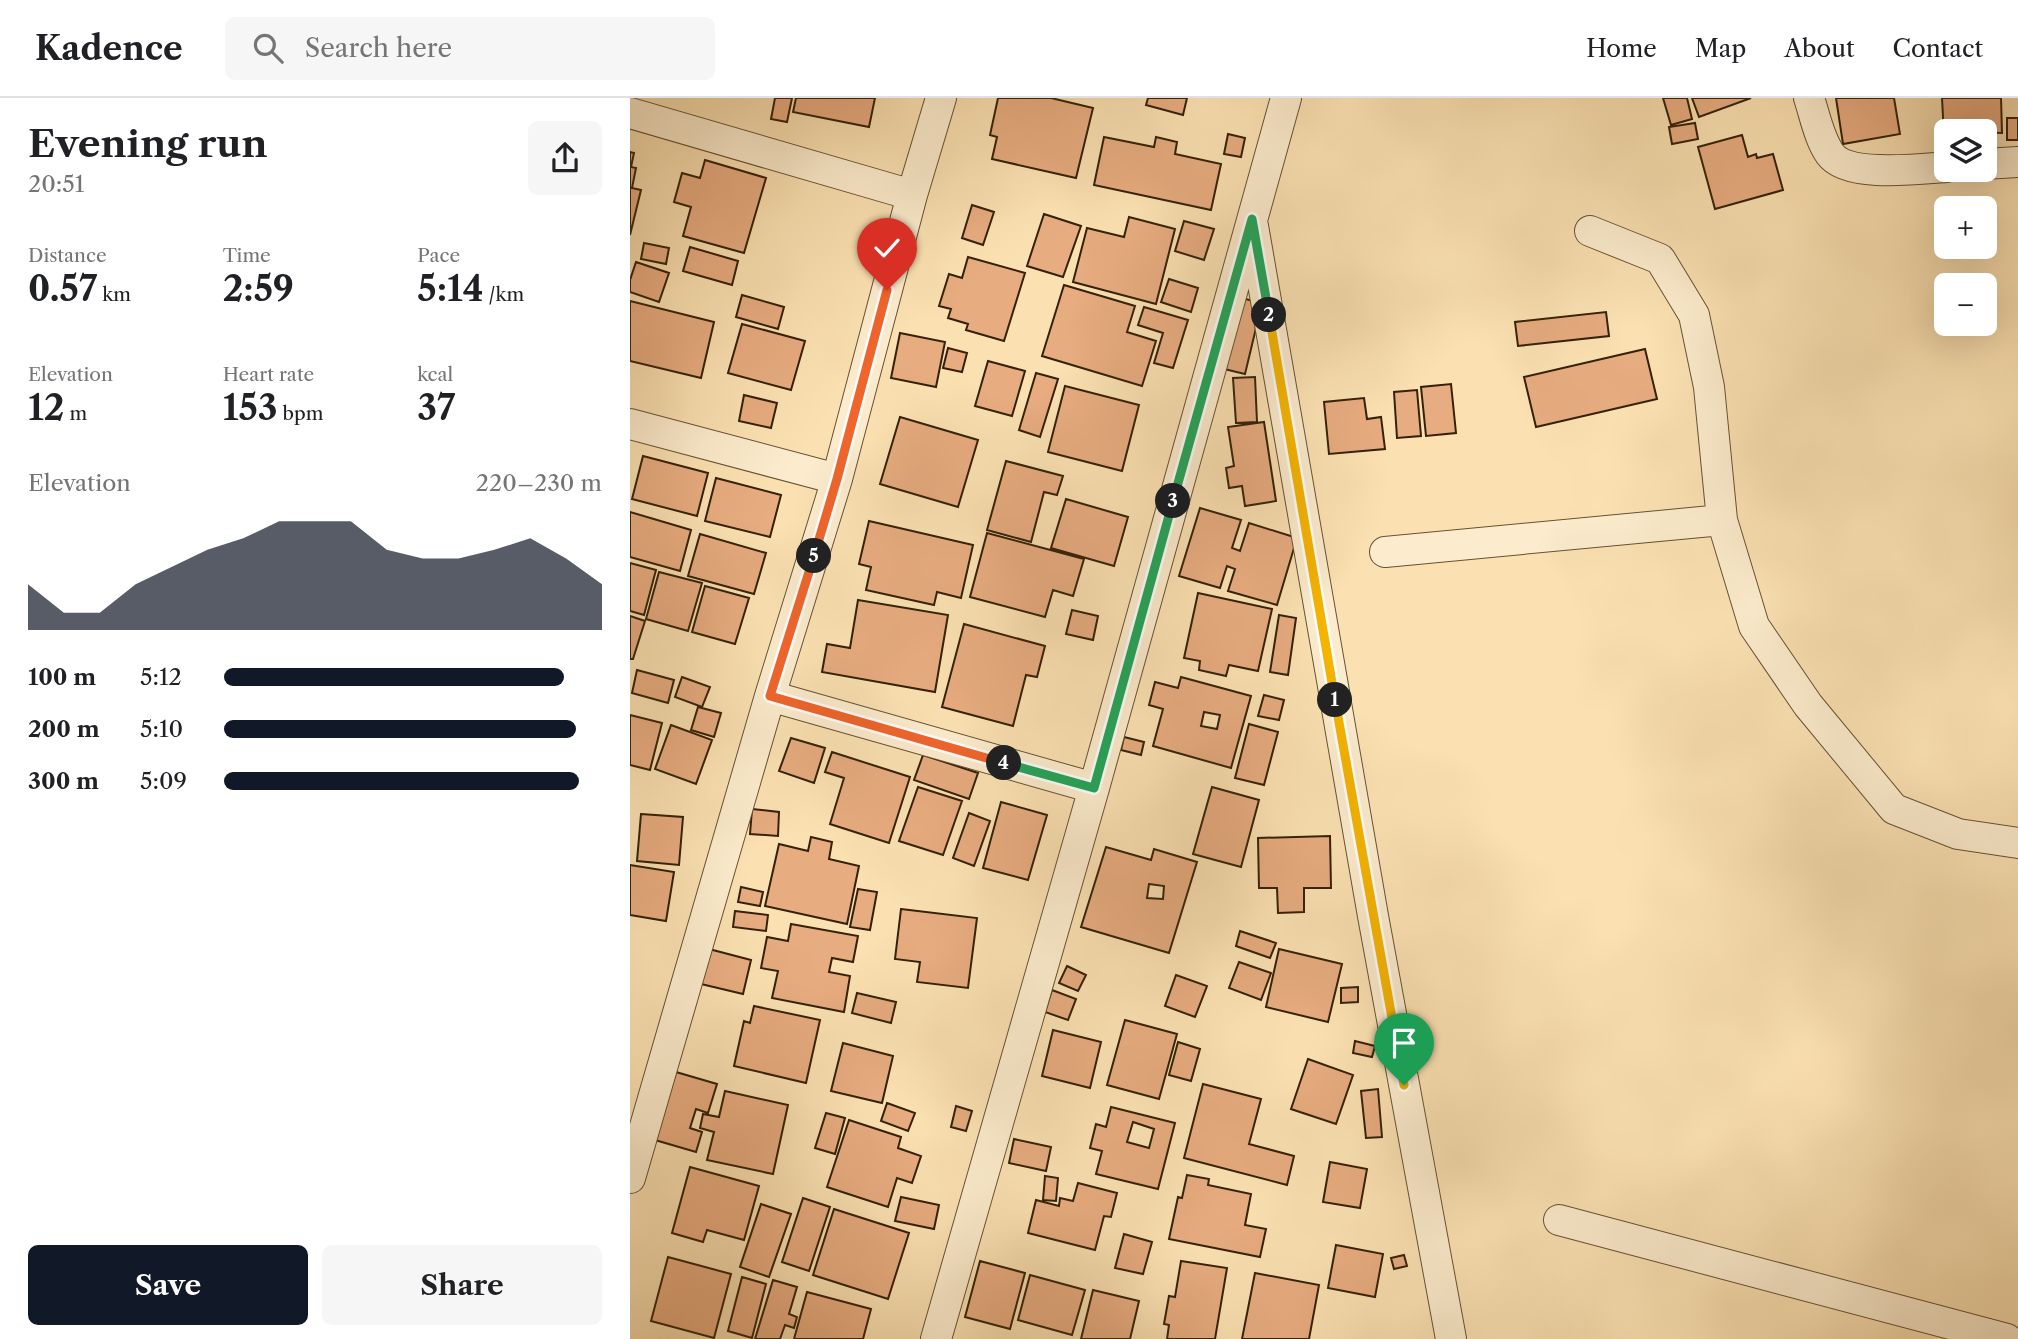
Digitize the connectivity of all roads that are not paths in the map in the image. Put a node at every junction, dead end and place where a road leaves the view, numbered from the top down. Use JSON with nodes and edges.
{"nodes":[{"id":1,"x":941,"y":98,"type":"edge"},
{"id":2,"x":1286,"y":98,"type":"edge"},
{"id":3,"x":1809,"y":98,"type":"edge"},
{"id":4,"x":630,"y":113,"type":"edge"},
{"id":5,"x":2018,"y":162,"type":"edge"},
{"id":6,"x":1997,"y":163,"type":"edge"},
{"id":7,"x":1934,"y":167,"type":"edge"},
{"id":8,"x":912,"y":195,"type":"junction"},
{"id":9,"x":1252,"y":219,"type":"junction"},
{"id":10,"x":1590,"y":231,"type":"dead end"},
{"id":11,"x":630,"y":424,"type":"edge"},
{"id":12,"x":837,"y":479,"type":"junction"},
{"id":13,"x":1721,"y":520,"type":"junction"},
{"id":14,"x":1385,"y":552,"type":"dead end"},
{"id":15,"x":770,"y":696,"type":"junction"},
{"id":16,"x":1094,"y":788,"type":"junction"},
{"id":17,"x":2018,"y":843,"type":"edge"},
{"id":18,"x":630,"y":1178,"type":"edge"},
{"id":19,"x":1559,"y":1220,"type":"dead end"},
{"id":20,"x":936,"y":1339,"type":"edge"},
{"id":21,"x":1451,"y":1339,"type":"edge"},
{"id":22,"x":2007,"y":1339,"type":"edge"}],
"edges":[{"from":1,"to":8,"type":"street"},
{"from":2,"to":9,"type":"street"},
{"from":3,"to":7,"type":"street"},
{"from":4,"to":8,"type":"street"},
{"from":5,"to":6,"type":"street"},
{"from":8,"to":12,"type":"street"},
{"from":9,"to":16,"type":"street"},
{"from":9,"to":21,"type":"street"},
{"from":10,"to":13,"type":"street"},
{"from":11,"to":12,"type":"street"},
{"from":12,"to":15,"type":"street"},
{"from":13,"to":14,"type":"street"},
{"from":13,"to":17,"type":"street"},
{"from":15,"to":16,"type":"street"},
{"from":15,"to":18,"type":"street"},
{"from":16,"to":20,"type":"street"},
{"from":19,"to":22,"type":"street"}]}
